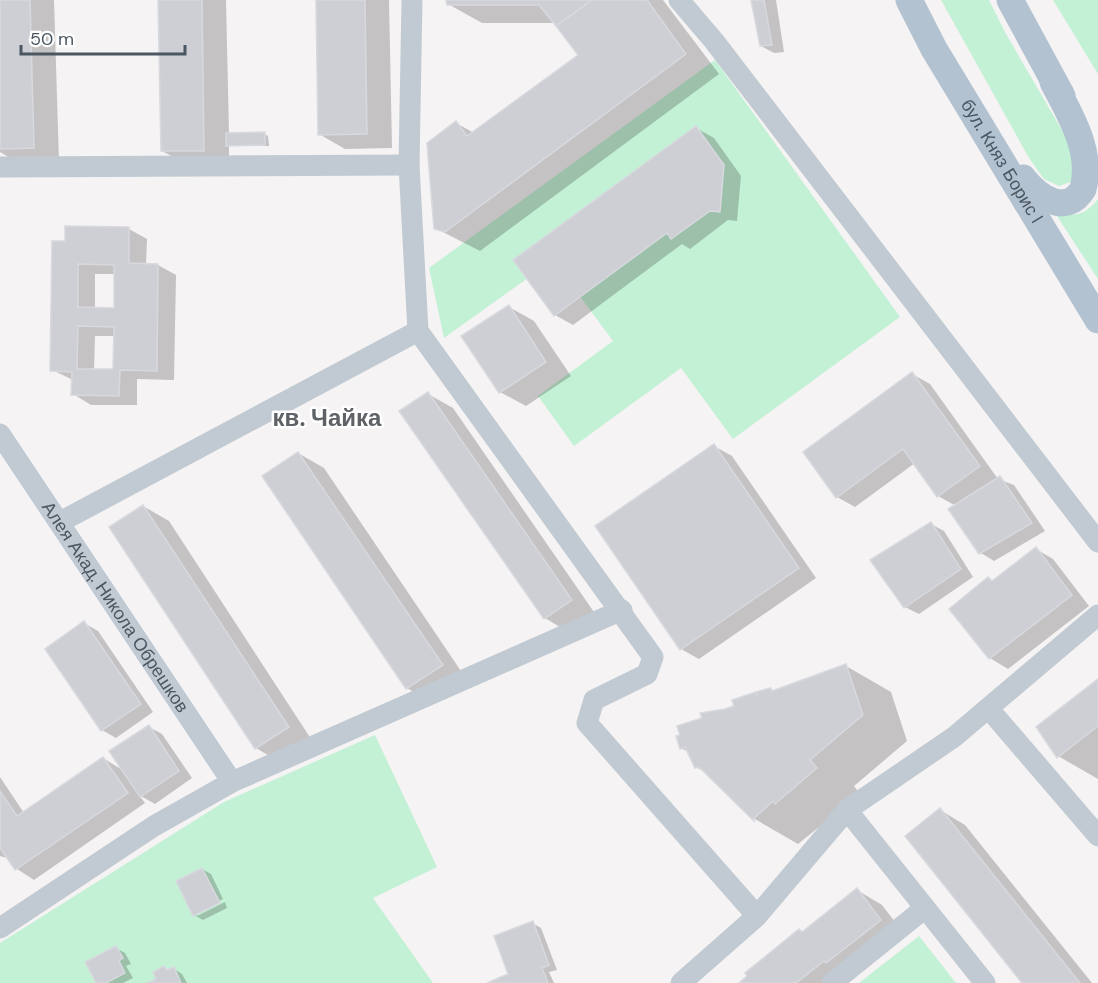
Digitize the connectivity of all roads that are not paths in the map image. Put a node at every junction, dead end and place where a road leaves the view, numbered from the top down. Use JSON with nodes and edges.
{"nodes":[{"id":1,"x":412,"y":0,"type":"edge"},
{"id":2,"x":679,"y":0,"type":"edge"},
{"id":3,"x":909,"y":0,"type":"edge"},
{"id":4,"x":1010,"y":0,"type":"edge"},
{"id":5,"x":1053,"y":82,"type":"junction"},
{"id":6,"x":978,"y":120,"type":"junction"},
{"id":7,"x":1098,"y":152,"type":"edge"},
{"id":8,"x":409,"y":165,"type":"junction"},
{"id":9,"x":0,"y":167,"type":"edge"},
{"id":10,"x":1098,"y":320,"type":"edge"},
{"id":11,"x":418,"y":331,"type":"junction"},
{"id":12,"x":0,"y":434,"type":"edge"},
{"id":13,"x":60,"y":522,"type":"junction"},
{"id":14,"x":1098,"y":542,"type":"edge"},
{"id":15,"x":622,"y":610,"type":"junction"},
{"id":16,"x":1098,"y":615,"type":"edge"},
{"id":17,"x":989,"y":708,"type":"junction"},
{"id":18,"x":232,"y":782,"type":"junction"},
{"id":19,"x":847,"y":810,"type":"junction"},
{"id":20,"x":1098,"y":836,"type":"edge"},
{"id":21,"x":925,"y":908,"type":"junction"},
{"id":22,"x":757,"y":916,"type":"junction"},
{"id":23,"x":0,"y":928,"type":"edge"},
{"id":24,"x":681,"y":983,"type":"edge"},
{"id":25,"x":832,"y":983,"type":"edge"},
{"id":26,"x":985,"y":983,"type":"edge"}],
"edges":[{"from":1,"to":8,"type":"street"},
{"from":2,"to":14,"type":"street"},
{"from":3,"to":6,"type":"main road","name":"бул. Княз Борис I"},
{"from":4,"to":5,"type":"main road"},
{"from":5,"to":6,"type":"main road"},
{"from":5,"to":7,"type":"main road"},
{"from":6,"to":10,"type":"main road","name":"бул. Княз Борис I"},
{"from":8,"to":9,"type":"street"},
{"from":8,"to":11,"type":"street"},
{"from":11,"to":13,"type":"street"},
{"from":11,"to":15,"type":"street"},
{"from":12,"to":13,"type":"street","name":"Алея Акад. Никола Обрешков"},
{"from":13,"to":18,"type":"street","name":"Алея Акад. Никола Обрешков"},
{"from":15,"to":18,"type":"street"},
{"from":15,"to":22,"type":"street"},
{"from":16,"to":17,"type":"street"},
{"from":17,"to":19,"type":"street"},
{"from":17,"to":20,"type":"street"},
{"from":18,"to":23,"type":"street"},
{"from":19,"to":21,"type":"street"},
{"from":19,"to":22,"type":"street"},
{"from":21,"to":25,"type":"street"},
{"from":21,"to":26,"type":"street"},
{"from":22,"to":24,"type":"street"}]}
